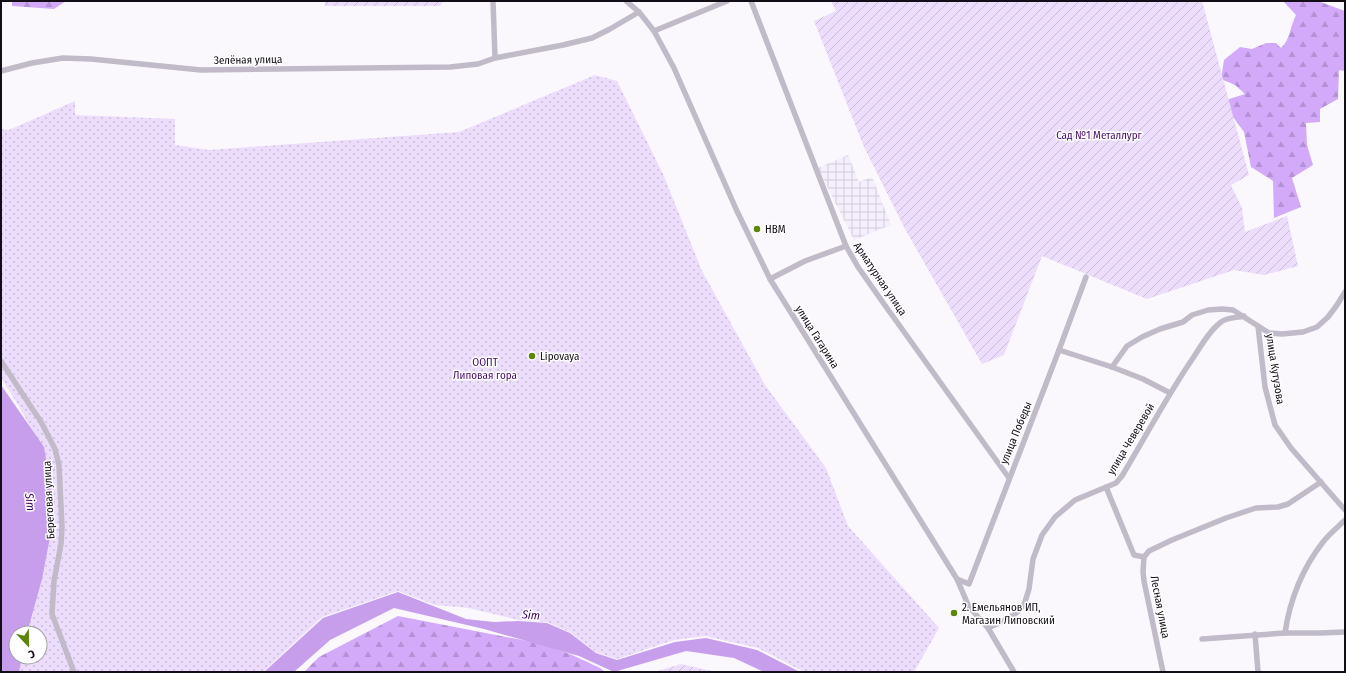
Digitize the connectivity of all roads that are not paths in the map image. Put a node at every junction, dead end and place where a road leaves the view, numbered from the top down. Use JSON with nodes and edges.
{"nodes":[{"id":1,"x":493,"y":1,"type":"edge"},
{"id":2,"x":626,"y":1,"type":"edge"},
{"id":3,"x":727,"y":1,"type":"edge"},
{"id":4,"x":751,"y":1,"type":"edge"},
{"id":5,"x":638,"y":12,"type":"junction"},
{"id":6,"x":654,"y":31,"type":"junction"},
{"id":7,"x":495,"y":58,"type":"junction"},
{"id":8,"x":1,"y":71,"type":"edge"},
{"id":9,"x":846,"y":246,"type":"junction"},
{"id":10,"x":1086,"y":277,"type":"dead end"},
{"id":11,"x":770,"y":279,"type":"junction"},
{"id":12,"x":1345,"y":292,"type":"edge"},
{"id":13,"x":1244,"y":316,"type":"junction"},
{"id":14,"x":1258,"y":326,"type":"junction"},
{"id":15,"x":1059,"y":350,"type":"junction"},
{"id":16,"x":1,"y":361,"type":"edge"},
{"id":17,"x":1112,"y":366,"type":"junction"},
{"id":18,"x":1170,"y":393,"type":"junction"},
{"id":19,"x":1009,"y":478,"type":"junction"},
{"id":20,"x":1321,"y":482,"type":"junction"},
{"id":21,"x":1106,"y":487,"type":"junction"},
{"id":22,"x":1344,"y":506,"type":"edge"},
{"id":23,"x":1345,"y":520,"type":"edge"},
{"id":24,"x":1144,"y":557,"type":"junction"},
{"id":25,"x":956,"y":579,"type":"junction"},
{"id":26,"x":988,"y":628,"type":"junction"},
{"id":27,"x":1345,"y":632,"type":"edge"},
{"id":28,"x":1285,"y":633,"type":"junction"},
{"id":29,"x":1255,"y":634,"type":"junction"},
{"id":30,"x":1202,"y":639,"type":"dead end"},
{"id":31,"x":74,"y":672,"type":"edge"},
{"id":32,"x":1014,"y":672,"type":"edge"},
{"id":33,"x":1163,"y":672,"type":"edge"},
{"id":34,"x":1258,"y":672,"type":"edge"}],
"edges":[{"from":1,"to":7,"type":"street"},
{"from":2,"to":5,"type":"street","name":"улица Гагарина"},
{"from":3,"to":6,"type":"street"},
{"from":4,"to":9,"type":"street","name":"Арматурная улица"},
{"from":5,"to":6,"type":"street","name":"улица Гагарина"},
{"from":5,"to":7,"type":"street","name":"Зелёная улица"},
{"from":6,"to":11,"type":"street","name":"улица Гагарина"},
{"from":7,"to":8,"type":"street","name":"Зелёная улица"},
{"from":9,"to":11,"type":"street"},
{"from":9,"to":19,"type":"street","name":"Арматурная улица"},
{"from":10,"to":15,"type":"street","name":"улица Победы"},
{"from":11,"to":25,"type":"street","name":"улица Гагарина"},
{"from":12,"to":14,"type":"street"},
{"from":13,"to":14,"type":"street"},
{"from":13,"to":17,"type":"street"},
{"from":13,"to":18,"type":"street","name":"улица Чеверевой"},
{"from":14,"to":20,"type":"street","name":"улица Кутузова"},
{"from":15,"to":17,"type":"street"},
{"from":15,"to":19,"type":"street","name":"улица Победы"},
{"from":16,"to":31,"type":"street","name":"Береговая улица"},
{"from":17,"to":18,"type":"street"},
{"from":18,"to":21,"type":"street","name":"улица Чеверевой"},
{"from":19,"to":25,"type":"street","name":"улица Победы"},
{"from":20,"to":22,"type":"street","name":"улица Кутузова"},
{"from":20,"to":24,"type":"street"},
{"from":21,"to":24,"type":"street"},
{"from":21,"to":26,"type":"street","name":"улица Чеверевой"},
{"from":23,"to":28,"type":"street"},
{"from":24,"to":33,"type":"street","name":"Лесная улица"},
{"from":25,"to":26,"type":"street","name":"улица Гагарина"},
{"from":26,"to":32,"type":"street","name":"улица Гагарина"},
{"from":27,"to":28,"type":"street"},
{"from":28,"to":29,"type":"street"},
{"from":29,"to":30,"type":"street"},
{"from":29,"to":34,"type":"street"}]}
